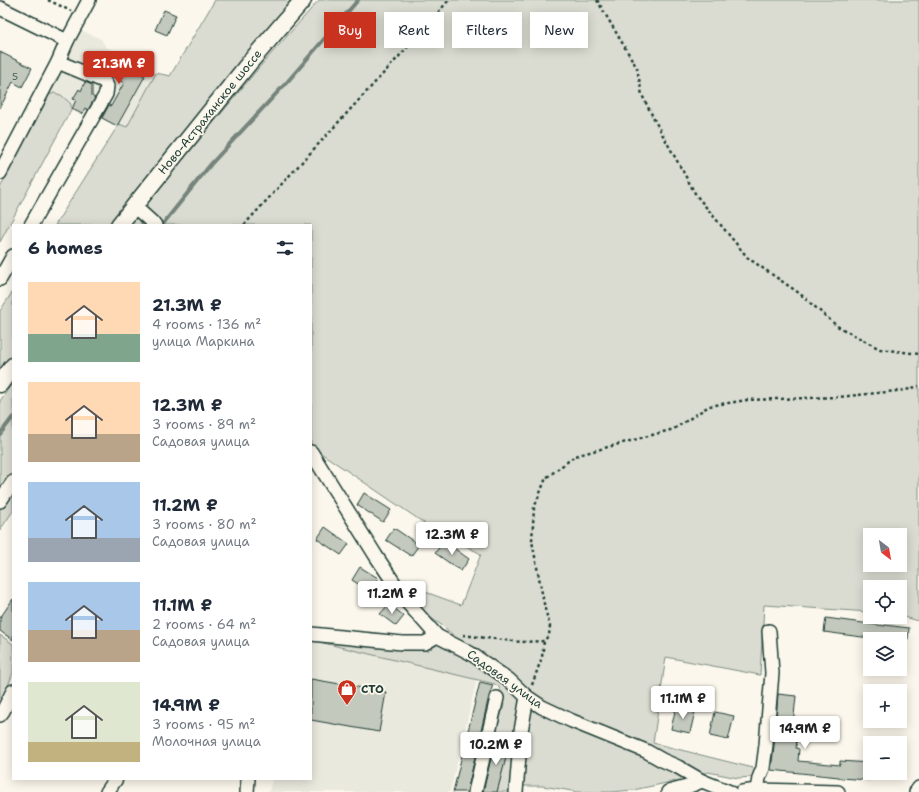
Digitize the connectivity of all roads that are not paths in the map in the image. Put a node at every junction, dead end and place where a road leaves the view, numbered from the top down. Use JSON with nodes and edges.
{"nodes":[{"id":1,"x":89,"y":0,"type":"edge"},
{"id":2,"x":303,"y":0,"type":"edge"},
{"id":3,"x":0,"y":8,"type":"edge"},
{"id":4,"x":68,"y":41,"type":"junction"},
{"id":5,"x":58,"y":62,"type":"junction"},
{"id":6,"x":0,"y":173,"type":"edge"},
{"id":7,"x":134,"y":206,"type":"junction"},
{"id":8,"x":32,"y":224,"type":"edge"},
{"id":9,"x":119,"y":224,"type":"edge"},
{"id":10,"x":152,"y":224,"type":"edge"},
{"id":11,"x":12,"y":258,"type":"edge"},
{"id":12,"x":0,"y":279,"type":"edge"},
{"id":13,"x":12,"y":367,"type":"edge"},
{"id":14,"x":0,"y":384,"type":"edge"},
{"id":15,"x":312,"y":453,"type":"edge"},
{"id":16,"x":12,"y":483,"type":"edge"},
{"id":17,"x":0,"y":501,"type":"edge"},
{"id":18,"x":768,"y":631,"type":"dead end"},
{"id":19,"x":312,"y":634,"type":"edge"},
{"id":20,"x":437,"y":636,"type":"junction"},
{"id":21,"x":12,"y":693,"type":"edge"},
{"id":22,"x":527,"y":697,"type":"junction"},
{"id":23,"x":497,"y":698,"type":"dead end"},
{"id":24,"x":0,"y":715,"type":"edge"},
{"id":25,"x":115,"y":780,"type":"edge"},
{"id":26,"x":248,"y":780,"type":"edge"},
{"id":27,"x":702,"y":781,"type":"junction"},
{"id":28,"x":919,"y":788,"type":"edge"},
{"id":29,"x":756,"y":790,"type":"junction"},
{"id":30,"x":106,"y":792,"type":"edge"},
{"id":31,"x":246,"y":792,"type":"edge"},
{"id":32,"x":475,"y":792,"type":"edge"},
{"id":33,"x":516,"y":792,"type":"edge"},
{"id":34,"x":668,"y":792,"type":"edge"},
{"id":35,"x":730,"y":792,"type":"edge"},
{"id":36,"x":742,"y":792,"type":"edge"},
{"id":37,"x":834,"y":792,"type":"edge"},
{"id":38,"x":916,"y":792,"type":"edge"}],
"edges":[{"from":1,"to":4,"type":"street"},
{"from":2,"to":7,"type":"main road","name":"Ново-Астраханское шоссе"},
{"from":3,"to":4,"type":"street"},
{"from":4,"to":5,"type":"street"},
{"from":5,"to":6,"type":"street"},
{"from":5,"to":8,"type":"street"},
{"from":7,"to":9,"type":"main road","name":"Ново-Астраханское шоссе"},
{"from":7,"to":10,"type":"street"},
{"from":11,"to":12,"type":"street"},
{"from":13,"to":14,"type":"main road"},
{"from":15,"to":20,"type":"street","name":"Садовая улица"},
{"from":16,"to":17,"type":"street"},
{"from":18,"to":29,"type":"street"},
{"from":19,"to":20,"type":"street"},
{"from":20,"to":22,"type":"street","name":"Садовая улица"},
{"from":21,"to":24,"type":"street"},
{"from":22,"to":27,"type":"street","name":"Садовая улица"},
{"from":22,"to":33,"type":"street"},
{"from":23,"to":32,"type":"street"},
{"from":25,"to":30,"type":"street"},
{"from":26,"to":31,"type":"street"},
{"from":27,"to":34,"type":"street"},
{"from":27,"to":35,"type":"street","name":"Садовая улица"},
{"from":28,"to":38,"type":"street"},
{"from":29,"to":36,"type":"street"},
{"from":29,"to":37,"type":"street"}]}
